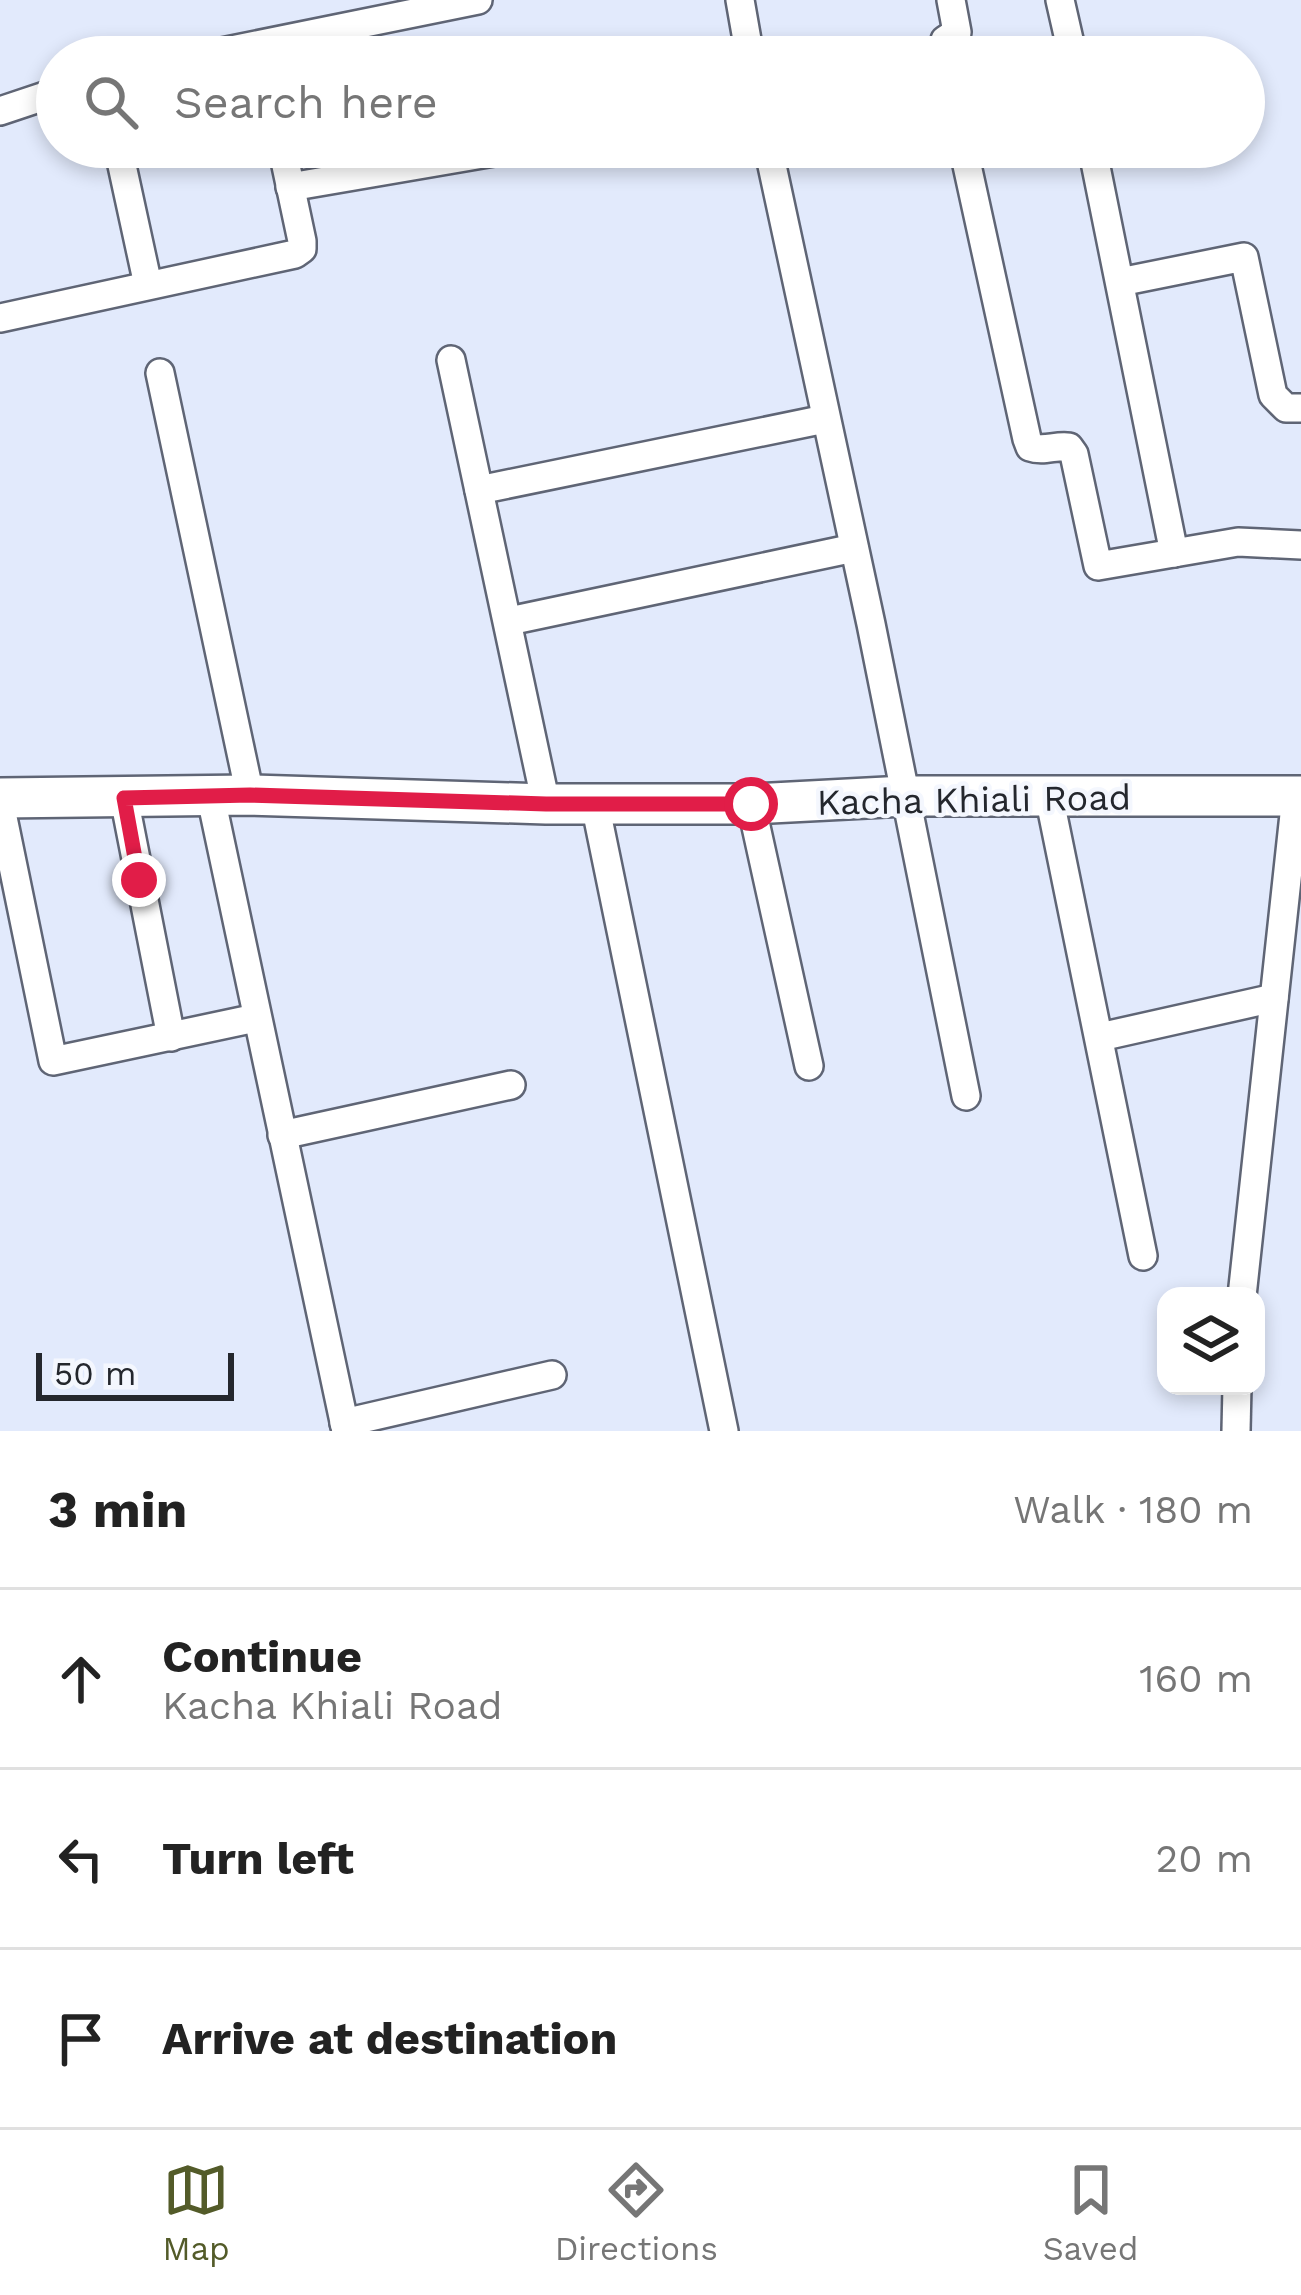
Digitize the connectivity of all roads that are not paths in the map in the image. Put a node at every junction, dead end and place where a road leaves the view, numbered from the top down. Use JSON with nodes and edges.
{"nodes":[{"id":1,"x":478,"y":0,"type":"edge"},
{"id":2,"x":740,"y":0,"type":"edge"},
{"id":3,"x":951,"y":0,"type":"edge"},
{"id":4,"x":1060,"y":0,"type":"edge"},
{"id":5,"x":323,"y":36,"type":"edge"},
{"id":6,"x":746,"y":36,"type":"edge"},
{"id":7,"x":953,"y":36,"type":"edge"},
{"id":8,"x":1068,"y":36,"type":"edge"},
{"id":9,"x":36,"y":99,"type":"edge"},
{"id":10,"x":0,"y":111,"type":"edge"},
{"id":11,"x":123,"y":168,"type":"edge"},
{"id":12,"x":286,"y":168,"type":"edge"},
{"id":13,"x":401,"y":168,"type":"edge"},
{"id":14,"x":773,"y":168,"type":"edge"},
{"id":15,"x":968,"y":168,"type":"edge"},
{"id":16,"x":1096,"y":168,"type":"edge"},
{"id":17,"x":290,"y":187,"type":"junction"},
{"id":18,"x":1120,"y":282,"type":"junction"},
{"id":19,"x":148,"y":285,"type":"junction"},
{"id":20,"x":0,"y":318,"type":"edge"},
{"id":21,"x":451,"y":360,"type":"dead end"},
{"id":22,"x":160,"y":373,"type":"dead end"},
{"id":23,"x":1301,"y":408,"type":"edge"},
{"id":24,"x":825,"y":419,"type":"junction"},
{"id":25,"x":479,"y":490,"type":"junction"},
{"id":26,"x":1301,"y":545,"type":"edge"},
{"id":27,"x":854,"y":548,"type":"junction"},
{"id":28,"x":1174,"y":553,"type":"junction"},
{"id":29,"x":508,"y":621,"type":"junction"},
{"id":30,"x":231,"y":796,"type":"junction"},
{"id":31,"x":904,"y":796,"type":"junction"},
{"id":32,"x":1049,"y":796,"type":"junction"},
{"id":33,"x":1298,"y":796,"type":"edge"},
{"id":34,"x":124,"y":798,"type":"junction"},
{"id":35,"x":0,"y":800,"type":"edge"},
{"id":36,"x":546,"y":804,"type":"junction"},
{"id":37,"x":595,"y":804,"type":"junction"},
{"id":38,"x":751,"y":804,"type":"junction"},
{"id":39,"x":1274,"y":998,"type":"junction"},
{"id":40,"x":256,"y":1018,"type":"junction"},
{"id":41,"x":1100,"y":1036,"type":"junction"},
{"id":42,"x":171,"y":1037,"type":"junction"},
{"id":43,"x":809,"y":1066,"type":"dead end"},
{"id":44,"x":511,"y":1085,"type":"dead end"},
{"id":45,"x":966,"y":1096,"type":"dead end"},
{"id":46,"x":282,"y":1135,"type":"junction"},
{"id":47,"x":1143,"y":1256,"type":"dead end"},
{"id":48,"x":1243,"y":1287,"type":"edge"},
{"id":49,"x":552,"y":1376,"type":"dead end"},
{"id":50,"x":1237,"y":1395,"type":"edge"},
{"id":51,"x":345,"y":1427,"type":"edge"},
{"id":52,"x":724,"y":1431,"type":"edge"},
{"id":53,"x":1236,"y":1431,"type":"edge"}],
"edges":[{"from":1,"to":5,"type":"street"},
{"from":2,"to":6,"type":"street"},
{"from":3,"to":7,"type":"street"},
{"from":4,"to":8,"type":"street"},
{"from":9,"to":10,"type":"street"},
{"from":11,"to":19,"type":"street"},
{"from":12,"to":17,"type":"street"},
{"from":13,"to":17,"type":"street"},
{"from":14,"to":24,"type":"street"},
{"from":15,"to":28,"type":"street"},
{"from":16,"to":18,"type":"street"},
{"from":17,"to":19,"type":"street"},
{"from":18,"to":23,"type":"street"},
{"from":18,"to":28,"type":"street"},
{"from":19,"to":20,"type":"street"},
{"from":21,"to":25,"type":"street"},
{"from":22,"to":30,"type":"street"},
{"from":24,"to":25,"type":"street"},
{"from":24,"to":27,"type":"street"},
{"from":25,"to":29,"type":"street"},
{"from":26,"to":28,"type":"street"},
{"from":27,"to":29,"type":"street"},
{"from":27,"to":31,"type":"street"},
{"from":29,"to":36,"type":"street"},
{"from":30,"to":34,"type":"street","name":"Kacha Khiali Road"},
{"from":30,"to":36,"type":"street","name":"Kacha Khiali Road"},
{"from":30,"to":40,"type":"street"},
{"from":31,"to":32,"type":"street","name":"Kacha Khiali Road"},
{"from":31,"to":38,"type":"street","name":"Kacha Khiali Road"},
{"from":31,"to":45,"type":"street"},
{"from":32,"to":33,"type":"street","name":"Kacha Khiali Road"},
{"from":32,"to":41,"type":"street"},
{"from":33,"to":39,"type":"street"},
{"from":34,"to":35,"type":"street","name":"Kacha Khiali Road"},
{"from":34,"to":42,"type":"street"},
{"from":35,"to":42,"type":"street"},
{"from":36,"to":37,"type":"street","name":"Kacha Khiali Road"},
{"from":37,"to":38,"type":"street","name":"Kacha Khiali Road"},
{"from":37,"to":52,"type":"street"},
{"from":38,"to":43,"type":"street"},
{"from":39,"to":41,"type":"street"},
{"from":39,"to":48,"type":"street"},
{"from":40,"to":42,"type":"street"},
{"from":40,"to":46,"type":"street"},
{"from":41,"to":47,"type":"street"},
{"from":44,"to":46,"type":"street"},
{"from":46,"to":51,"type":"street"},
{"from":49,"to":51,"type":"street"},
{"from":50,"to":53,"type":"street"}]}
